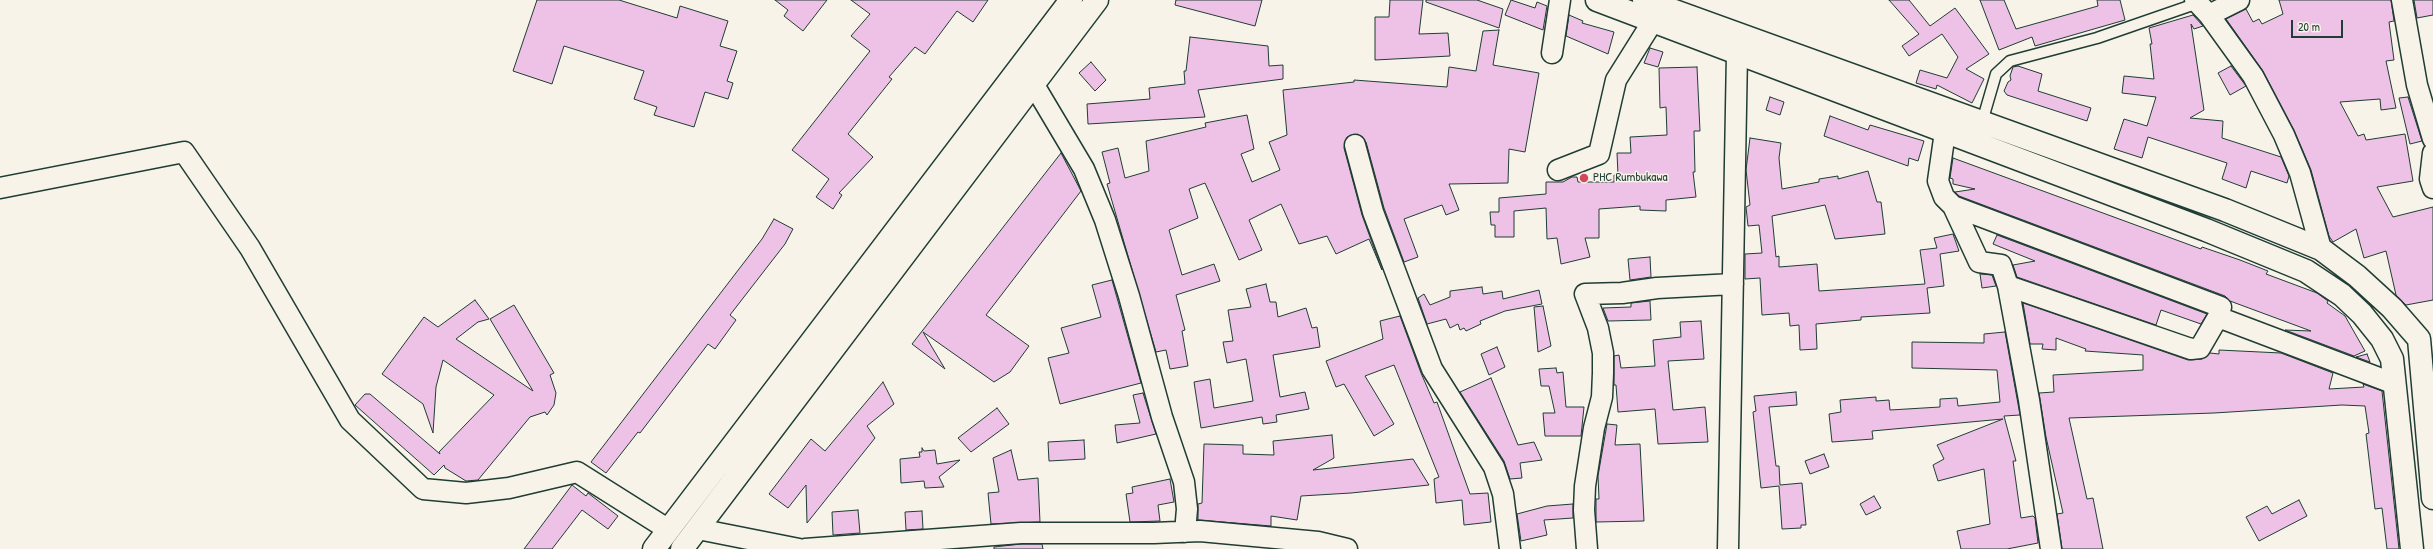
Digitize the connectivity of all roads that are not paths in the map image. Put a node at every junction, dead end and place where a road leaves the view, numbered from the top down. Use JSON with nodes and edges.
{"nodes":[{"id":1,"x":1071,"y":0,"type":"edge"},
{"id":2,"x":1097,"y":0,"type":"edge"},
{"id":3,"x":1560,"y":0,"type":"edge"},
{"id":4,"x":1597,"y":0,"type":"edge"},
{"id":5,"x":1644,"y":0,"type":"edge"},
{"id":6,"x":2239,"y":0,"type":"edge"},
{"id":7,"x":2402,"y":0,"type":"edge"},
{"id":8,"x":2201,"y":6,"type":"edge"},
{"id":9,"x":1653,"y":20,"type":"junction"},
{"id":10,"x":1552,"y":53,"type":"dead end"},
{"id":11,"x":1737,"y":53,"type":"junction"},
{"id":12,"x":2425,"y":84,"type":"edge"},
{"id":13,"x":1034,"y":85,"type":"junction"},
{"id":14,"x":1982,"y":122,"type":"junction"},
{"id":15,"x":1945,"y":132,"type":"junction"},
{"id":16,"x":2433,"y":139,"type":"edge"},
{"id":17,"x":1355,"y":145,"type":"dead end"},
{"id":18,"x":2433,"y":153,"type":"edge"},
{"id":19,"x":1558,"y":170,"type":"dead end"},
{"id":20,"x":0,"y":188,"type":"edge"},
{"id":21,"x":2433,"y":188,"type":"edge"},
{"id":22,"x":1953,"y":206,"type":"junction"},
{"id":23,"x":2321,"y":249,"type":"junction"},
{"id":24,"x":1733,"y":284,"type":"junction"},
{"id":25,"x":2008,"y":286,"type":"junction"},
{"id":26,"x":2218,"y":317,"type":"junction"},
{"id":27,"x":2426,"y":338,"type":"edge"},
{"id":28,"x":2392,"y":359,"type":"junction"},
{"id":29,"x":2395,"y":384,"type":"junction"},
{"id":30,"x":2433,"y":498,"type":"edge"},
{"id":31,"x":698,"y":529,"type":"junction"},
{"id":32,"x":669,"y":530,"type":"junction"},
{"id":33,"x":1199,"y":538,"type":"edge"},
{"id":34,"x":1021,"y":541,"type":"edge"},
{"id":35,"x":654,"y":549,"type":"edge"},
{"id":36,"x":682,"y":549,"type":"edge"},
{"id":37,"x":799,"y":549,"type":"edge"},
{"id":38,"x":805,"y":549,"type":"edge"},
{"id":39,"x":1347,"y":549,"type":"edge"},
{"id":40,"x":1510,"y":549,"type":"edge"},
{"id":41,"x":1587,"y":549,"type":"edge"},
{"id":42,"x":1728,"y":549,"type":"edge"},
{"id":43,"x":2051,"y":549,"type":"edge"},
{"id":44,"x":2412,"y":549,"type":"edge"}],
"edges":[{"from":1,"to":32,"type":"main road"},
{"from":2,"to":13,"type":"main road"},
{"from":3,"to":10,"type":"street"},
{"from":4,"to":9,"type":"main road"},
{"from":5,"to":14,"type":"main road"},
{"from":6,"to":8,"type":"street"},
{"from":7,"to":12,"type":"street"},
{"from":8,"to":14,"type":"lane"},
{"from":8,"to":23,"type":"street"},
{"from":9,"to":11,"type":"main road"},
{"from":9,"to":19,"type":"street"},
{"from":11,"to":15,"type":"main road"},
{"from":11,"to":24,"type":"street"},
{"from":12,"to":16,"type":"street"},
{"from":13,"to":31,"type":"main road"},
{"from":13,"to":33,"type":"street"},
{"from":14,"to":23,"type":"main road"},
{"from":15,"to":22,"type":"street"},
{"from":15,"to":28,"type":"main road"},
{"from":17,"to":40,"type":"street"},
{"from":18,"to":21,"type":"street"},
{"from":20,"to":32,"type":"street"},
{"from":22,"to":25,"type":"street"},
{"from":22,"to":26,"type":"street"},
{"from":23,"to":27,"type":"main road"},
{"from":24,"to":41,"type":"street"},
{"from":24,"to":42,"type":"street"},
{"from":25,"to":26,"type":"street"},
{"from":25,"to":43,"type":"street"},
{"from":26,"to":29,"type":"street"},
{"from":27,"to":28,"type":"main road"},
{"from":27,"to":30,"type":"main road"},
{"from":28,"to":29,"type":"main road"},
{"from":29,"to":44,"type":"main road"},
{"from":31,"to":36,"type":"main road"},
{"from":31,"to":37,"type":"street"},
{"from":32,"to":35,"type":"main road"},
{"from":33,"to":34,"type":"street"},
{"from":33,"to":39,"type":"street"},
{"from":34,"to":38,"type":"street"}]}
